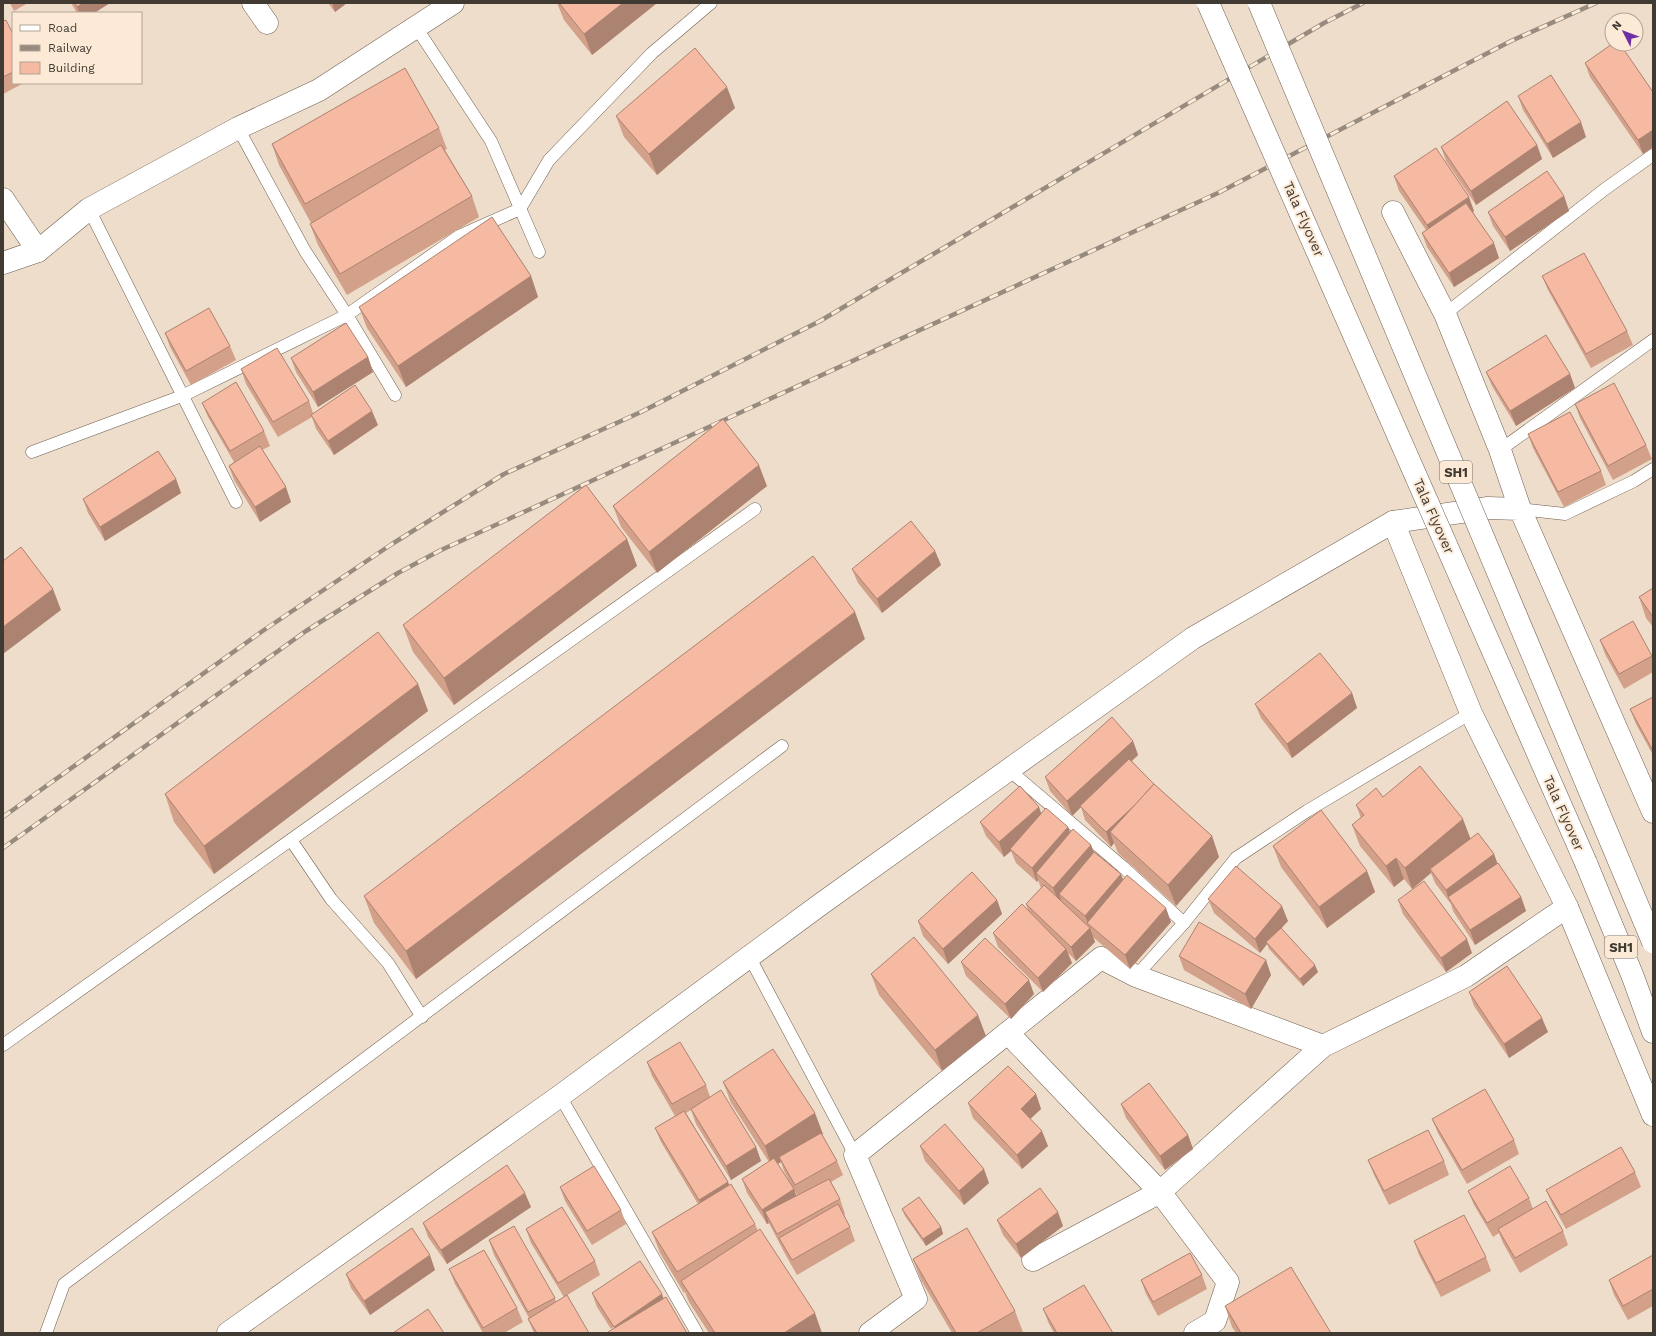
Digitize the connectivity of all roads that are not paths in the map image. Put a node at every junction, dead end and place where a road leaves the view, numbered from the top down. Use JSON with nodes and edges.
{"nodes":[{"id":1,"x":253,"y":3,"type":"edge"},
{"id":2,"x":453,"y":3,"type":"edge"},
{"id":3,"x":711,"y":3,"type":"edge"},
{"id":4,"x":1208,"y":3,"type":"edge"},
{"id":5,"x":1259,"y":3,"type":"edge"},
{"id":6,"x":267,"y":23,"type":"dead end"},
{"id":7,"x":416,"y":27,"type":"junction"},
{"id":8,"x":238,"y":128,"type":"junction"},
{"id":9,"x":1653,"y":155,"type":"edge"},
{"id":10,"x":3,"y":199,"type":"edge"},
{"id":11,"x":89,"y":209,"type":"junction"},
{"id":12,"x":520,"y":209,"type":"junction"},
{"id":13,"x":1392,"y":212,"type":"dead end"},
{"id":14,"x":38,"y":251,"type":"junction"},
{"id":15,"x":539,"y":252,"type":"dead end"},
{"id":16,"x":3,"y":263,"type":"edge"},
{"id":17,"x":1444,"y":314,"type":"junction"},
{"id":18,"x":347,"y":315,"type":"junction"},
{"id":19,"x":1653,"y":340,"type":"edge"},
{"id":20,"x":395,"y":395,"type":"dead end"},
{"id":21,"x":182,"y":396,"type":"junction"},
{"id":22,"x":1500,"y":450,"type":"junction"},
{"id":23,"x":32,"y":452,"type":"dead end"},
{"id":24,"x":1653,"y":469,"type":"edge"},
{"id":25,"x":236,"y":502,"type":"dead end"},
{"id":26,"x":755,"y":509,"type":"dead end"},
{"id":27,"x":1520,"y":509,"type":"junction"},
{"id":28,"x":1393,"y":522,"type":"junction"},
{"id":29,"x":1471,"y":713,"type":"junction"},
{"id":30,"x":782,"y":746,"type":"dead end"},
{"id":31,"x":1009,"y":770,"type":"junction"},
{"id":32,"x":1653,"y":812,"type":"edge"},
{"id":33,"x":291,"y":840,"type":"junction"},
{"id":34,"x":1567,"y":907,"type":"junction"},
{"id":35,"x":1184,"y":923,"type":"junction"},
{"id":36,"x":1653,"y":942,"type":"edge"},
{"id":37,"x":748,"y":956,"type":"junction"},
{"id":38,"x":1136,"y":976,"type":"junction"},
{"id":39,"x":422,"y":1017,"type":"junction"},
{"id":40,"x":1653,"y":1032,"type":"edge"},
{"id":41,"x":1008,"y":1033,"type":"junction"},
{"id":42,"x":3,"y":1045,"type":"edge"},
{"id":43,"x":1323,"y":1046,"type":"junction"},
{"id":44,"x":560,"y":1096,"type":"junction"},
{"id":45,"x":1653,"y":1114,"type":"edge"},
{"id":46,"x":855,"y":1155,"type":"junction"},
{"id":47,"x":1160,"y":1192,"type":"junction"},
{"id":48,"x":1033,"y":1260,"type":"dead end"},
{"id":49,"x":1219,"y":1327,"type":"edge"},
{"id":50,"x":46,"y":1333,"type":"edge"},
{"id":51,"x":228,"y":1333,"type":"edge"},
{"id":52,"x":697,"y":1333,"type":"edge"},
{"id":53,"x":870,"y":1333,"type":"edge"},
{"id":54,"x":1195,"y":1333,"type":"edge"}],
"edges":[{"from":1,"to":6,"type":"street"},
{"from":2,"to":7,"type":"street"},
{"from":3,"to":12,"type":"lane"},
{"from":4,"to":40,"type":"street","name":"Tala Flyover","number":"SH1","bridge":true},
{"from":5,"to":36,"type":"street","number":"SH1","bridge":true},
{"from":7,"to":8,"type":"street"},
{"from":7,"to":12,"type":"lane"},
{"from":8,"to":11,"type":"street"},
{"from":8,"to":18,"type":"lane"},
{"from":9,"to":17,"type":"lane"},
{"from":10,"to":14,"type":"street"},
{"from":11,"to":14,"type":"street"},
{"from":11,"to":21,"type":"lane"},
{"from":12,"to":15,"type":"lane"},
{"from":12,"to":18,"type":"lane"},
{"from":13,"to":17,"type":"street"},
{"from":14,"to":16,"type":"street"},
{"from":17,"to":22,"type":"street"},
{"from":18,"to":20,"type":"lane"},
{"from":18,"to":21,"type":"lane"},
{"from":19,"to":22,"type":"lane"},
{"from":21,"to":23,"type":"lane"},
{"from":21,"to":25,"type":"lane"},
{"from":22,"to":27,"type":"street"},
{"from":24,"to":27,"type":"lane"},
{"from":26,"to":33,"type":"lane"},
{"from":27,"to":28,"type":"street"},
{"from":27,"to":32,"type":"street"},
{"from":28,"to":29,"type":"street"},
{"from":28,"to":31,"type":"street"},
{"from":29,"to":34,"type":"street"},
{"from":29,"to":35,"type":"lane"},
{"from":30,"to":39,"type":"lane"},
{"from":31,"to":35,"type":"lane"},
{"from":31,"to":37,"type":"street"},
{"from":33,"to":39,"type":"lane"},
{"from":33,"to":42,"type":"lane"},
{"from":34,"to":43,"type":"street"},
{"from":34,"to":45,"type":"street"},
{"from":35,"to":38,"type":"lane"},
{"from":37,"to":44,"type":"street"},
{"from":37,"to":46,"type":"lane"},
{"from":38,"to":41,"type":"street"},
{"from":38,"to":43,"type":"street"},
{"from":39,"to":50,"type":"lane"},
{"from":41,"to":46,"type":"street"},
{"from":41,"to":47,"type":"street"},
{"from":43,"to":47,"type":"street"},
{"from":44,"to":51,"type":"street"},
{"from":44,"to":52,"type":"lane"},
{"from":46,"to":53,"type":"street"},
{"from":47,"to":48,"type":"street"},
{"from":47,"to":49,"type":"street"},
{"from":49,"to":54,"type":"street"}]}
